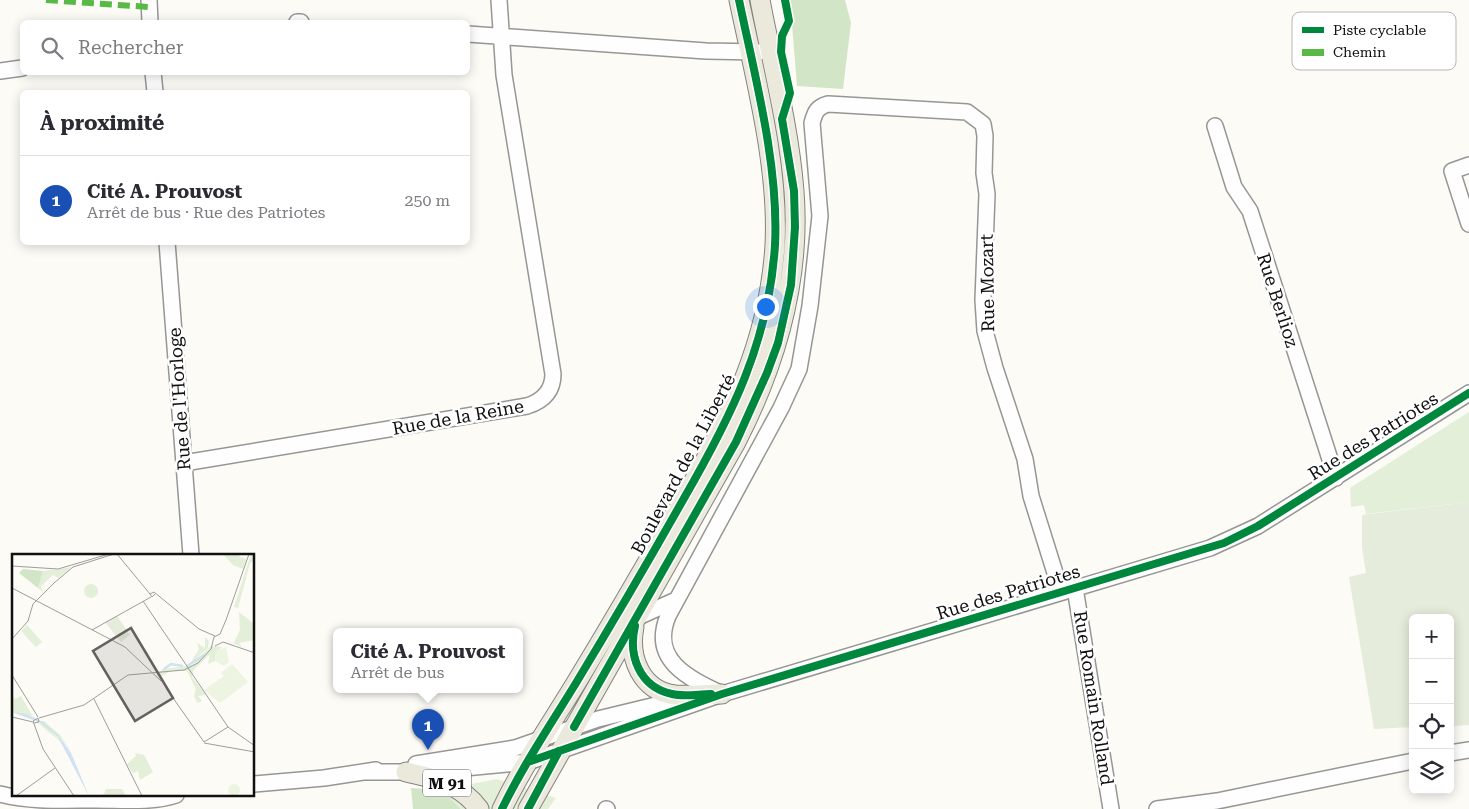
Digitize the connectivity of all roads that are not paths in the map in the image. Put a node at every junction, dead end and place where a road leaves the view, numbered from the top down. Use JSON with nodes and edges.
{"nodes":[{"id":1,"x":149,"y":0,"type":"edge"},
{"id":2,"x":499,"y":0,"type":"edge"},
{"id":3,"x":739,"y":0,"type":"edge"},
{"id":4,"x":760,"y":0,"type":"edge"},
{"id":5,"x":150,"y":20,"type":"edge"},
{"id":6,"x":470,"y":34,"type":"edge"},
{"id":7,"x":501,"y":36,"type":"junction"},
{"id":8,"x":749,"y":52,"type":"junction"},
{"id":9,"x":770,"y":52,"type":"junction"},
{"id":10,"x":20,"y":68,"type":"edge"},
{"id":11,"x":0,"y":72,"type":"edge"},
{"id":12,"x":153,"y":75,"type":"edge"},
{"id":13,"x":155,"y":90,"type":"edge"},
{"id":14,"x":1215,"y":126,"type":"dead end"},
{"id":15,"x":1469,"y":165,"type":"edge"},
{"id":16,"x":1469,"y":224,"type":"edge"},
{"id":17,"x":167,"y":245,"type":"edge"},
{"id":18,"x":1469,"y":393,"type":"edge"},
{"id":19,"x":184,"y":463,"type":"junction"},
{"id":20,"x":1336,"y":478,"type":"junction"},
{"id":21,"x":191,"y":554,"type":"edge"},
{"id":22,"x":1068,"y":590,"type":"junction"},
{"id":23,"x":676,"y":600,"type":"junction"},
{"id":24,"x":636,"y":618,"type":"junction"},
{"id":25,"x":722,"y":694,"type":"junction"},
{"id":26,"x":574,"y":727,"type":"junction"},
{"id":27,"x":542,"y":740,"type":"junction"},
{"id":28,"x":1469,"y":750,"type":"edge"},
{"id":29,"x":559,"y":752,"type":"junction"},
{"id":30,"x":1454,"y":752,"type":"edge"},
{"id":31,"x":528,"y":762,"type":"junction"},
{"id":32,"x":1409,"y":762,"type":"edge"},
{"id":33,"x":368,"y":772,"type":"junction"},
{"id":34,"x":406,"y":772,"type":"junction"},
{"id":35,"x":255,"y":784,"type":"edge"},
{"id":36,"x":0,"y":794,"type":"edge"},
{"id":37,"x":172,"y":796,"type":"edge"},
{"id":38,"x":479,"y":809,"type":"edge"},
{"id":39,"x":502,"y":809,"type":"edge"},
{"id":40,"x":528,"y":809,"type":"edge"},
{"id":41,"x":1111,"y":809,"type":"edge"},
{"id":42,"x":1157,"y":809,"type":"edge"}],
"edges":[{"from":1,"to":5,"type":"street"},
{"from":2,"to":7,"type":"street","name":"Rue de la Reine"},
{"from":3,"to":8,"type":"main road","name":"Boulevard de la Liberté"},
{"from":4,"to":9,"type":"main road","name":"Boulevard de la Liberté"},
{"from":6,"to":7,"type":"street"},
{"from":7,"to":8,"type":"street"},
{"from":7,"to":19,"type":"street","name":"Rue de la Reine"},
{"from":8,"to":9,"type":"street"},
{"from":8,"to":27,"type":"main road","name":"Boulevard de la Liberté"},
{"from":9,"to":24,"type":"main road","name":"Boulevard de la Liberté"},
{"from":10,"to":11,"type":"street"},
{"from":12,"to":13,"type":"street"},
{"from":14,"to":20,"type":"street","name":"Rue Berlioz"},
{"from":15,"to":16,"type":"street"},
{"from":17,"to":19,"type":"street","name":"Rue de l'Horloge"},
{"from":18,"to":20,"type":"street","name":"Rue des Patriotes","number":"M 91"},
{"from":19,"to":21,"type":"street","name":"Rue de l'Horloge"},
{"from":20,"to":22,"type":"street","name":"Rue des Patriotes","number":"M 91"},
{"from":22,"to":23,"type":"street","name":"Rue Mozart"},
{"from":22,"to":25,"type":"street","name":"Rue des Patriotes","number":"M 91"},
{"from":22,"to":41,"type":"street","name":"Rue Romain Rolland"},
{"from":23,"to":24,"type":"street"},
{"from":23,"to":25,"type":"street"},
{"from":24,"to":25,"type":"main road","number":"M 91"},
{"from":24,"to":26,"type":"main road","name":"Boulevard de la Liberté"},
{"from":25,"to":26,"type":"street","name":"Rue des Patriotes","number":"M 91"},
{"from":25,"to":29,"type":"street","name":"Rue des Patriotes","number":"M 91"},
{"from":26,"to":27,"type":"street","name":"Rue des Patriotes","number":"M 91"},
{"from":26,"to":29,"type":"main road","name":"Boulevard de la Liberté"},
{"from":27,"to":29,"type":"street"},
{"from":27,"to":31,"type":"main road","name":"Boulevard de la Liberté"},
{"from":27,"to":33,"type":"street","name":"Rue des Patriotes","number":"M 91"},
{"from":28,"to":30,"type":"street"},
{"from":29,"to":31,"type":"street","name":"Rue des Patriotes","number":"M 91"},
{"from":29,"to":40,"type":"main road","name":"Boulevard de la Liberté"},
{"from":31,"to":34,"type":"street","name":"Rue des Patriotes","number":"M 91"},
{"from":31,"to":39,"type":"main road","name":"Boulevard de la Liberté"},
{"from":32,"to":42,"type":"street"},
{"from":33,"to":34,"type":"street","name":"Rue des Patriotes","number":"M 91"},
{"from":33,"to":35,"type":"street","name":"Rue des Patriotes","number":"M 91"},
{"from":34,"to":38,"type":"main road","number":"M 91"},
{"from":36,"to":37,"type":"street"}]}
